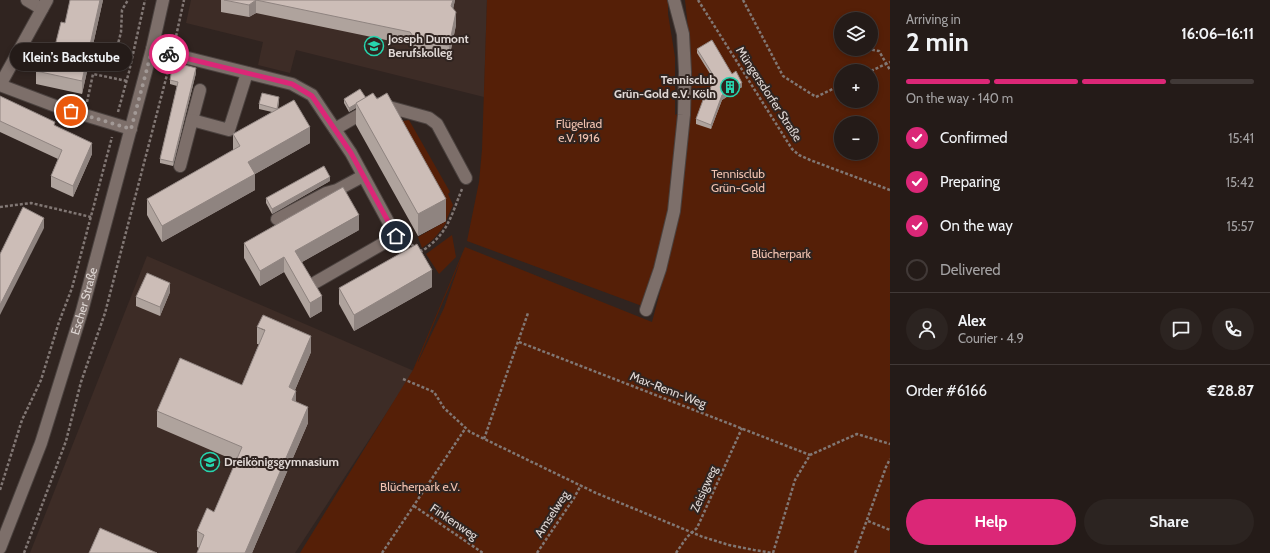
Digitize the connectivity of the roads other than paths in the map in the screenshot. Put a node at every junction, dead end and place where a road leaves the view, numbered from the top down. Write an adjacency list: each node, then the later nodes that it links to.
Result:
1 (27, 0): 4 (street)
2 (163, 0): 5 (street, Escher Straße)
3 (674, 0): 17 (street)
4 (44, 4): 7 (street)
5 (152, 50): 6 (street); 10 (street, Escher Straße)
6 (246, 73): 9 (street); 11 (street)
7 (0, 85): 10 (street)
8 (200, 90): 9 (street)
9 (192, 120): 12 (street)
10 (131, 129): 18 (street, Escher Straße)
11 (335, 129): 13 (street); 14 (street)
12 (180, 166)
13 (363, 176): 15 (street); 16 (street)
14 (466, 178)
15 (277, 219)
16 (316, 282)
17 (646, 310)
18 (0, 548)

